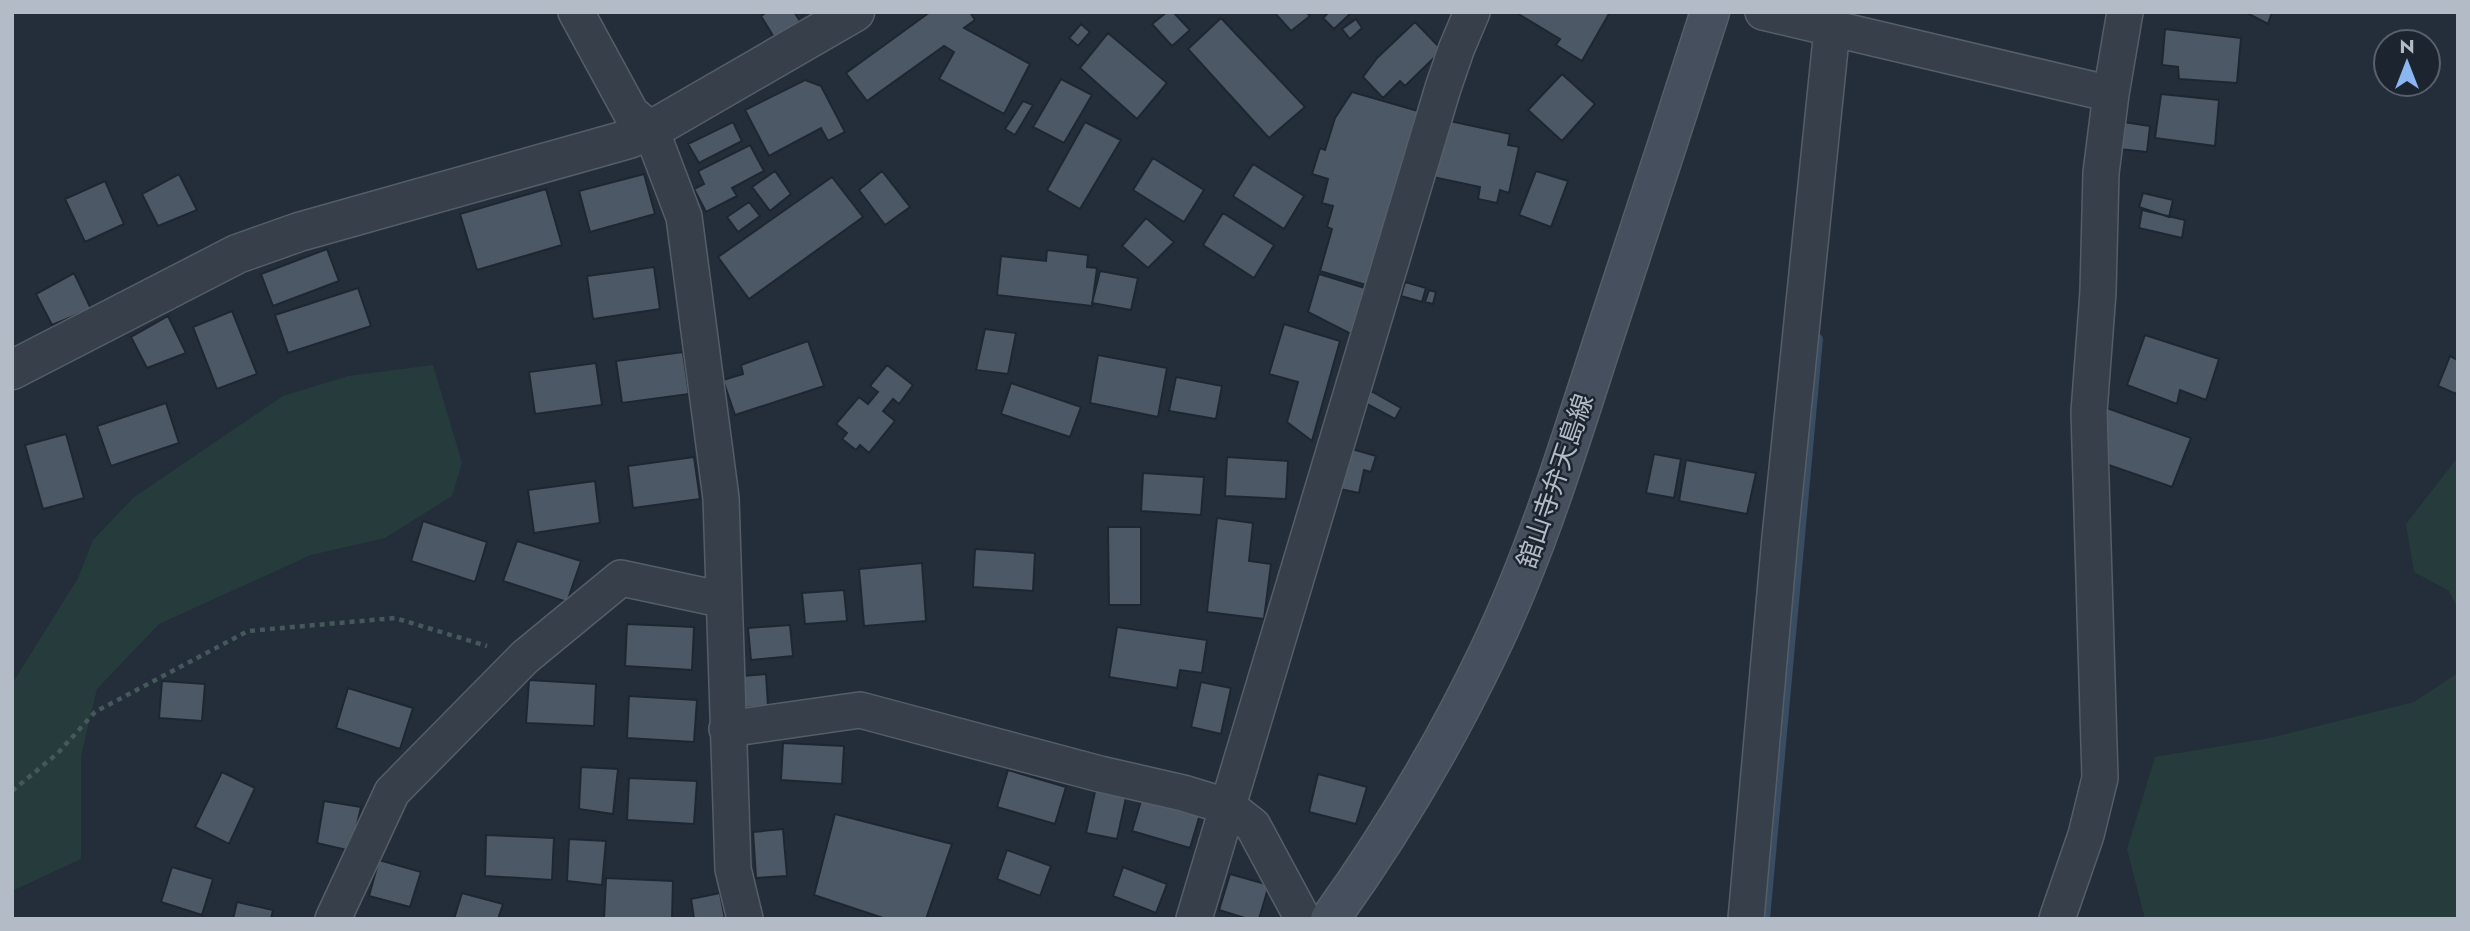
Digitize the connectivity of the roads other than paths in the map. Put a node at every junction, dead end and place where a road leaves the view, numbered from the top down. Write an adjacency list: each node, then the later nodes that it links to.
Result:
1 (576, 12): 9 (street)
2 (855, 12): 9 (street)
3 (1472, 12): 13 (street)
4 (1710, 12): 18 (main road, 舘山寺弁天島線)
5 (1763, 12): 7 (street)
6 (2125, 12): 8 (street)
7 (1832, 29): 8 (street); 19 (street)
8 (2111, 94): 20 (street)
9 (651, 130): 10 (street); 11 (street)
10 (12, 370)
11 (724, 600): 12 (street); 14 (street)
12 (727, 729): 13 (street); 15 (street)
13 (1229, 807): 16 (street); 17 (street)
14 (333, 919)
15 (745, 919)
16 (1194, 919)
17 (1303, 919)
18 (1330, 919)
19 (1746, 919)
20 (2057, 919)

